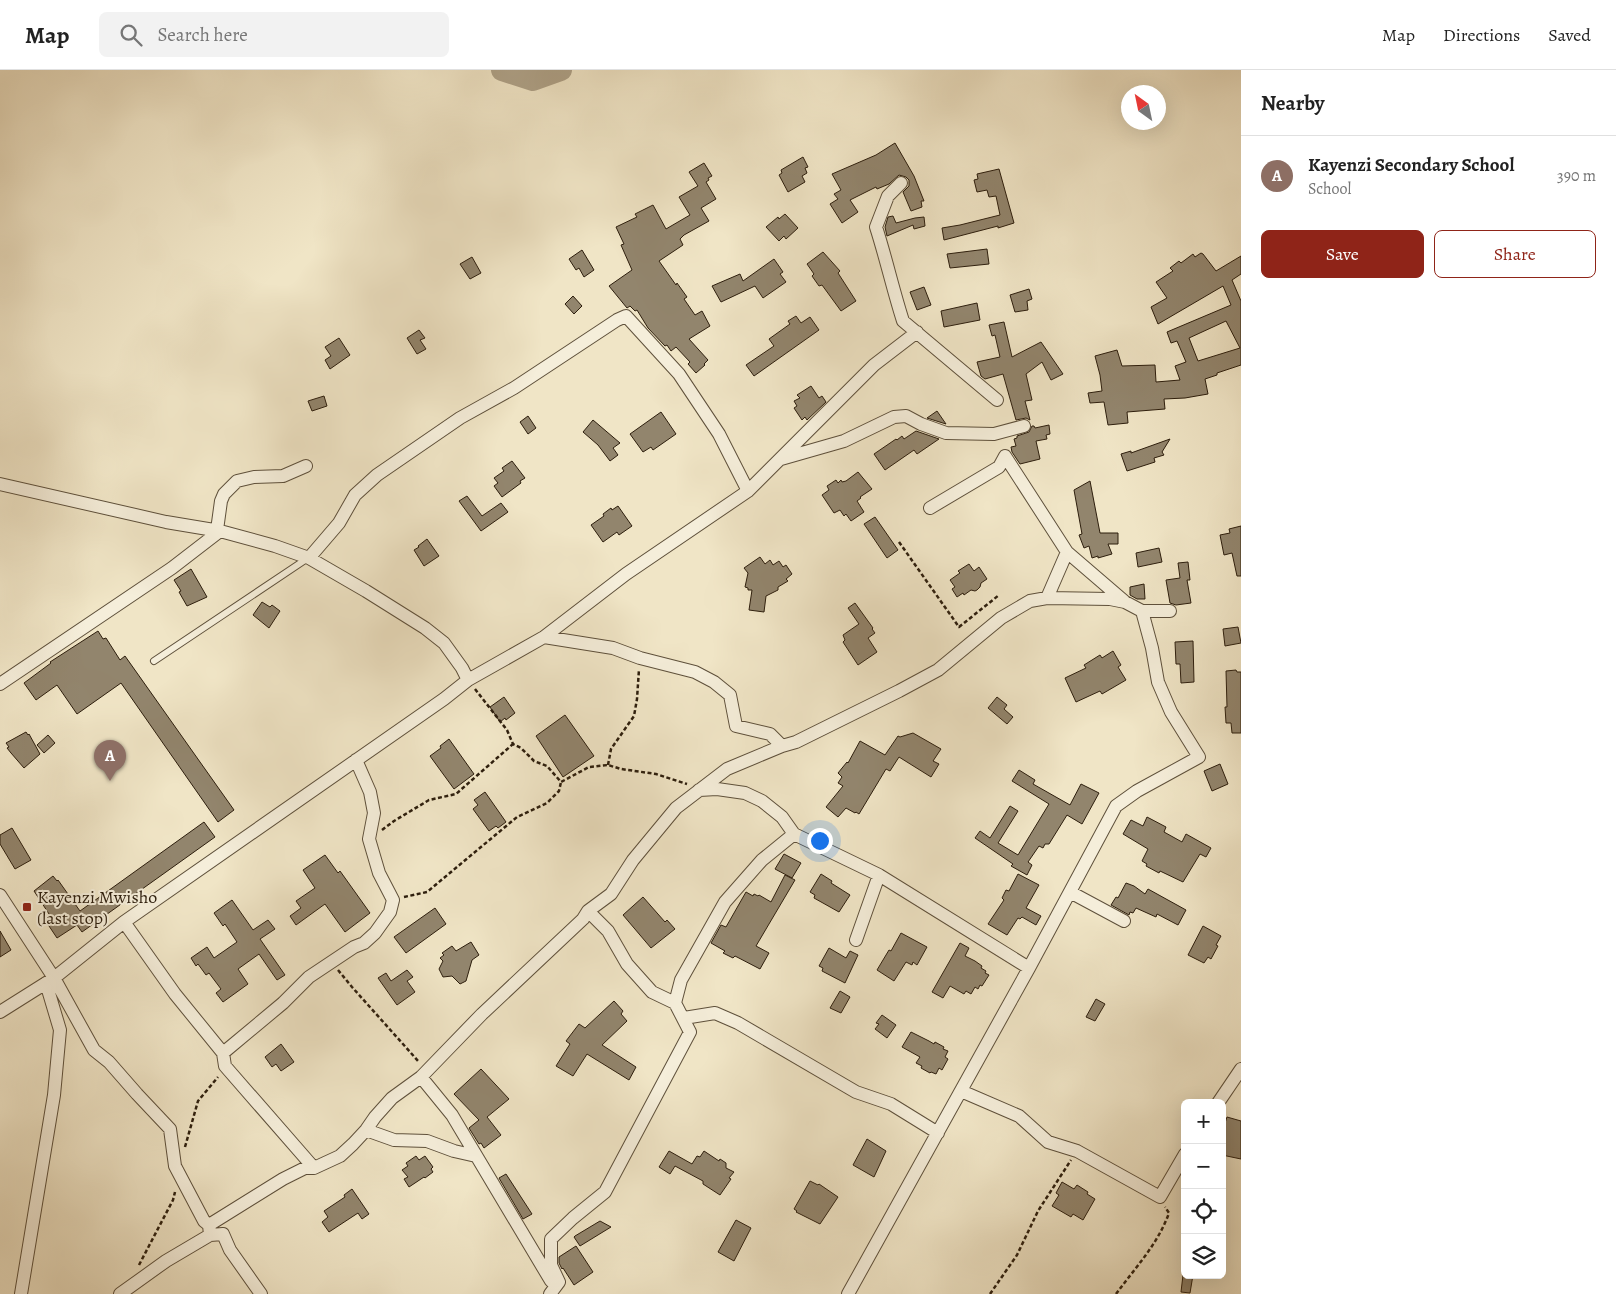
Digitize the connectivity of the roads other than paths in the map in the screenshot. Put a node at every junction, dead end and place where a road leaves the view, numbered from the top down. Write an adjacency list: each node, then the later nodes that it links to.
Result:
1 (902, 183): 2 (street)
2 (917, 332): 3 (street); 5 (street)
3 (997, 400)
4 (1024, 426): 5 (street)
5 (778, 459): 8 (street)
6 (306, 466): 10 (street)
7 (0, 484): 10 (street)
8 (748, 491): 12 (street); 17 (street)
9 (930, 508): 11 (street)
10 (220, 532): 12 (street); 20 (street)
11 (1067, 552): 13 (street); 14 (street)
12 (309, 558): 18 (lane); 19 (street)
13 (1047, 598): 14 (street); 21 (street)
14 (1125, 602): 15 (street)
15 (1142, 610): 16 (street); 26 (street)
16 (1170, 611)
17 (544, 637): 19 (street); 21 (street)
18 (154, 661)
19 (468, 680): 22 (street)
20 (0, 684)
21 (782, 746): 23 (street)
22 (356, 760): 30 (street); 37 (street)
23 (699, 790): 24 (street); 28 (street)
24 (794, 834): 25 (street); 34 (street)
25 (879, 875): 31 (street); 32 (street)
26 (1070, 892): 29 (street); 32 (street)
27 (0, 895): 33 (street)
28 (588, 911): 34 (street); 39 (street)
29 (1124, 921)
30 (124, 922): 33 (street); 37 (street)
31 (856, 940)
32 (1029, 968): 40 (street)
33 (50, 980): 35 (street); 47 (street); 49 (street)
34 (675, 1003): 36 (street)
35 (0, 1012)
36 (684, 1018): 43 (street); 48 (street)
37 (224, 1060): 46 (street)
38 (1241, 1069): 41 (street)
39 (424, 1074): 42 (street); 44 (street)
40 (962, 1090): 43 (street); 45 (street)
41 (1221, 1099)
42 (366, 1130): 44 (street); 46 (street)
43 (938, 1133): 52 (street)
44 (476, 1156): 48 (street)
45 (1181, 1161)
46 (314, 1168): 47 (street)
47 (210, 1230): 50 (street); 51 (street)
48 (553, 1291)
49 (21, 1294)
50 (120, 1294)
51 (261, 1294)
52 (848, 1294)

